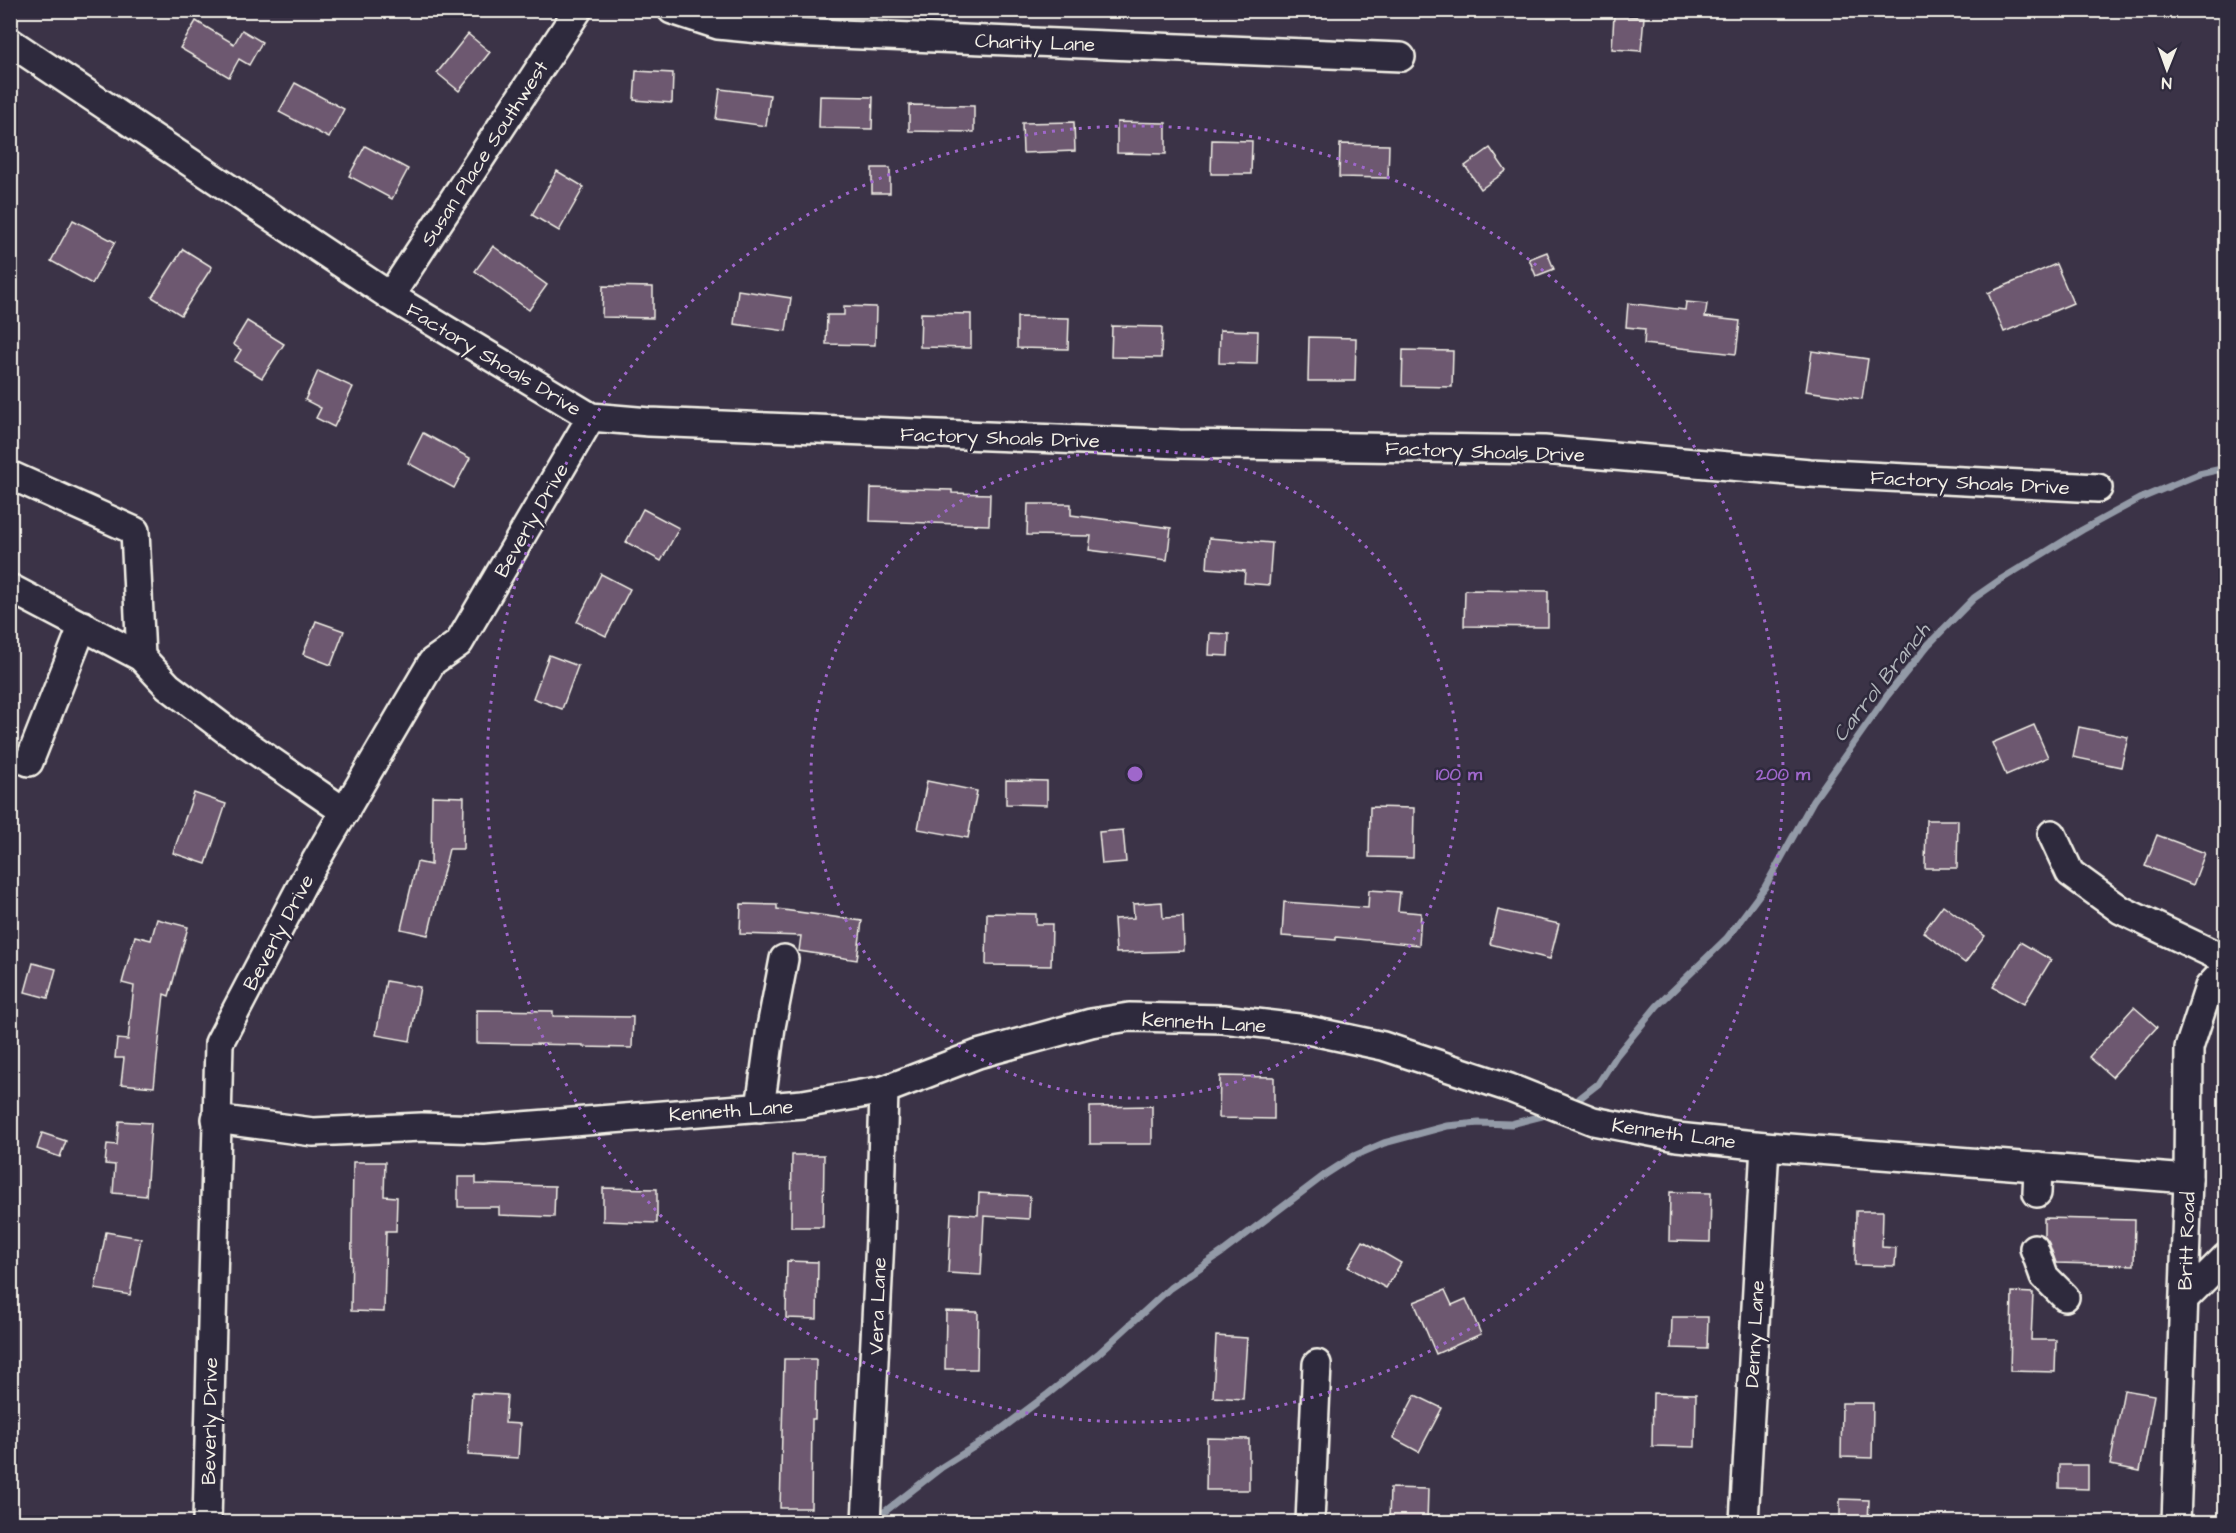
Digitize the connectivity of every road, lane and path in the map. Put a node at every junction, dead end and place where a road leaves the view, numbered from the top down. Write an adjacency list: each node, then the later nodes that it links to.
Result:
1 (578, 10): 5 (street, Susan Place Southwest)
2 (672, 10): 4 (street, Charity Lane)
3 (10, 42): 5 (street, Factory Shoals Drive)
4 (1401, 57)
5 (390, 296): 6 (street, Factory Shoals Drive)
6 (591, 417): 8 (street, Factory Shoals Drive); 13 (street, Beverly Drive)
7 (10, 475): 11 (street)
8 (2098, 488)
9 (10, 588): 10 (street)
10 (83, 625): 11 (street); 12 (street)
11 (141, 657): 13 (street)
12 (29, 762)
13 (345, 812): 20 (street, Beverly Drive)
14 (2052, 834): 16 (street)
15 (784, 959): 19 (street)
16 (2226, 960)
17 (2226, 969): 22 (street, Britt Road)
18 (884, 1090): 19 (street, Kenneth Lane); 21 (street, Kenneth Lane); 29 (street, Vera Lane)
19 (760, 1108): 20 (street, Kenneth Lane)
20 (216, 1119): 28 (street, Beverly Drive)
21 (1764, 1146): 22 (street, Kenneth Lane); 31 (street, Denny Lane)
22 (2188, 1179): 26 (street, Britt Road)
23 (2034, 1248): 25 (street)
24 (2226, 1257): 26 (street)
25 (2065, 1297)
26 (2184, 1299): 32 (street, Britt Road)
27 (1317, 1364): 30 (street)
28 (207, 1522)
29 (866, 1522)
30 (1310, 1522)
31 (1744, 1522)
32 (2176, 1522)

